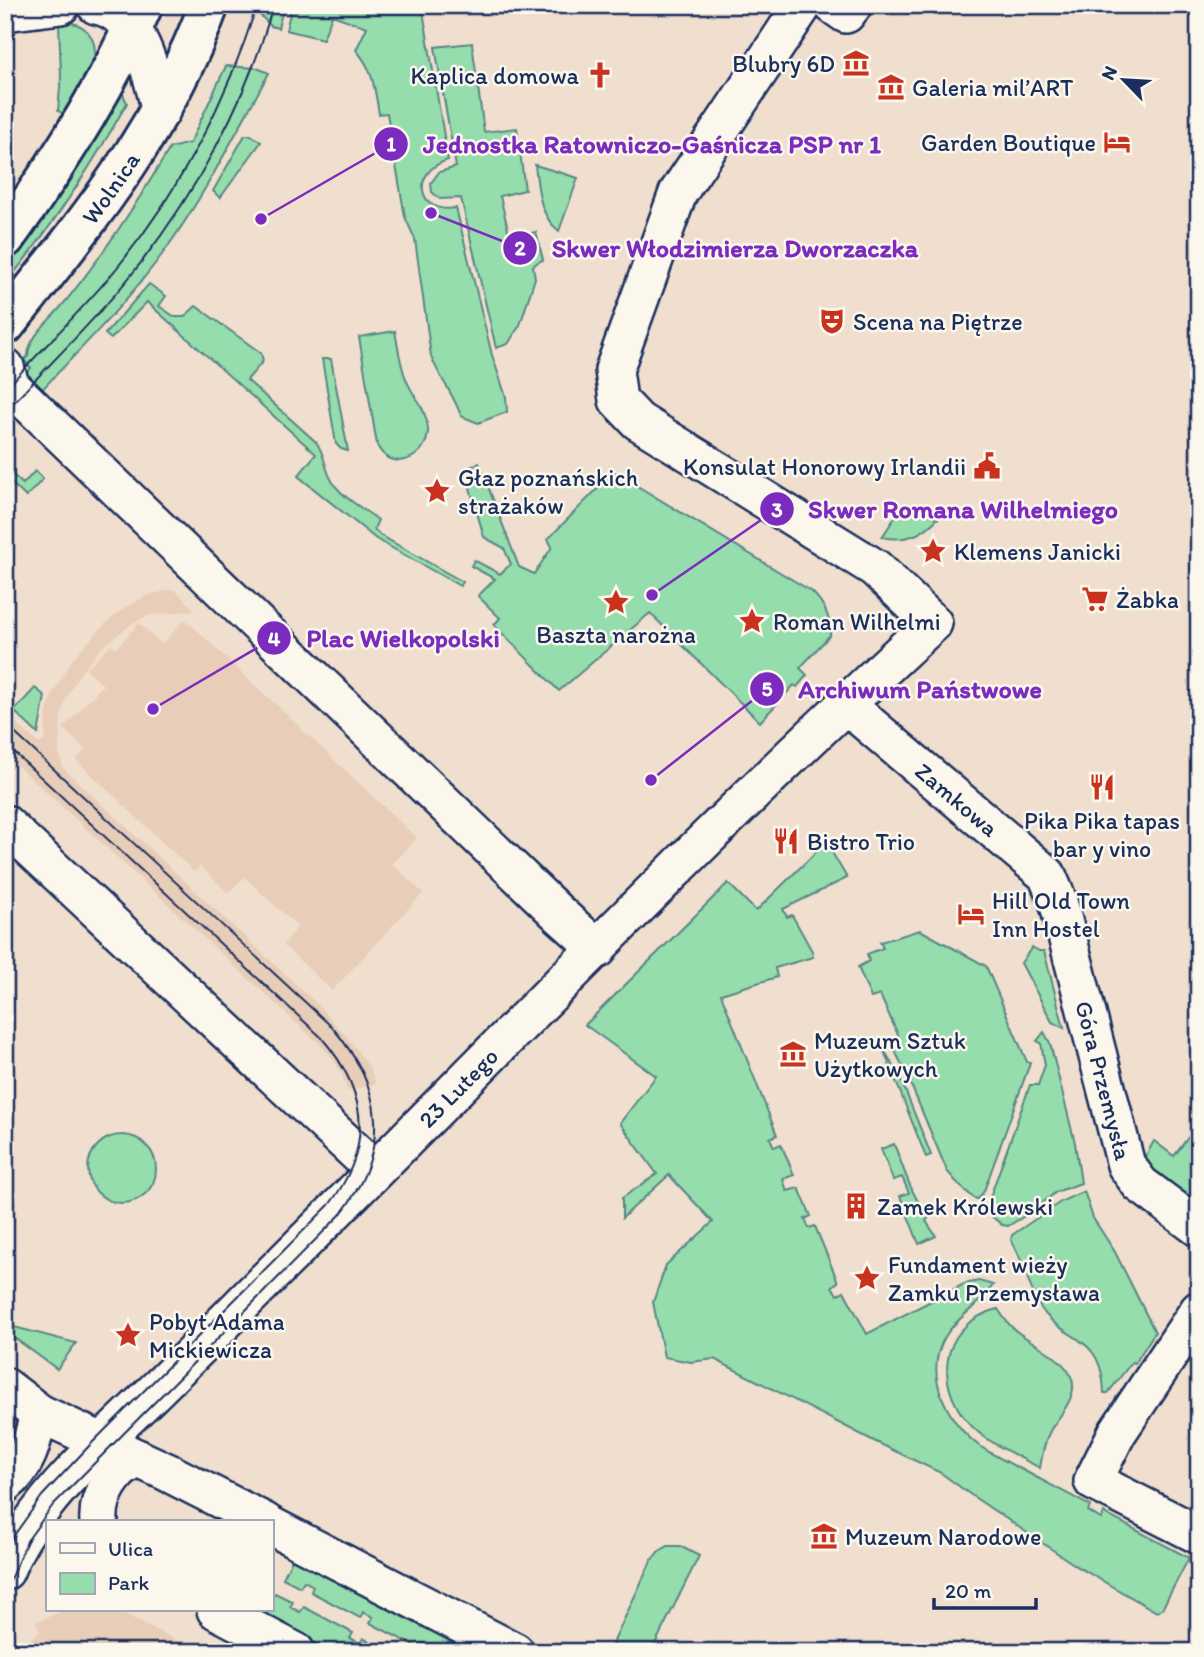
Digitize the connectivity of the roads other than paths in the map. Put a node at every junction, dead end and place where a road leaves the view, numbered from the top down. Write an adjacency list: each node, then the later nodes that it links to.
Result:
1 (61, 5): 4 (street)
2 (96, 5): 5 (street)
3 (803, 5): 11 (street, 23 Lutego)
4 (5, 12)
5 (137, 17): 7 (street); 8 (street)
6 (203, 21): 7 (street, Wolnica)
7 (161, 111): 9 (street, Wolnica)
8 (5, 238)
9 (5, 325)
10 (5, 367): 14 (street)
11 (845, 704): 13 (street, Zamkowa); 14 (street, 23 Lutego)
12 (5, 824): 15 (street)
13 (1058, 901): 16 (street, Góra Przemysła)
14 (598, 948): 15 (street, 23 Lutego)
15 (375, 1170): 20 (street, 23 Lutego)
16 (1199, 1228)
17 (1199, 1310): 27 (street)
18 (5, 1387): 19 (street)
19 (39, 1413): 20 (street); 22 (street)
20 (103, 1442): 21 (street); 26 (street, 23 Lutego)
21 (139, 1459): 23 (street); 24 (street)
22 (5, 1484)
23 (99, 1520)
24 (261, 1520)
25 (273, 1527): 31 (street)
26 (27, 1528): 28 (street, 23 Lutego)
27 (1199, 1535)
28 (5, 1572)
29 (220, 1612): 30 (street)
30 (296, 1652)
31 (515, 1652)

